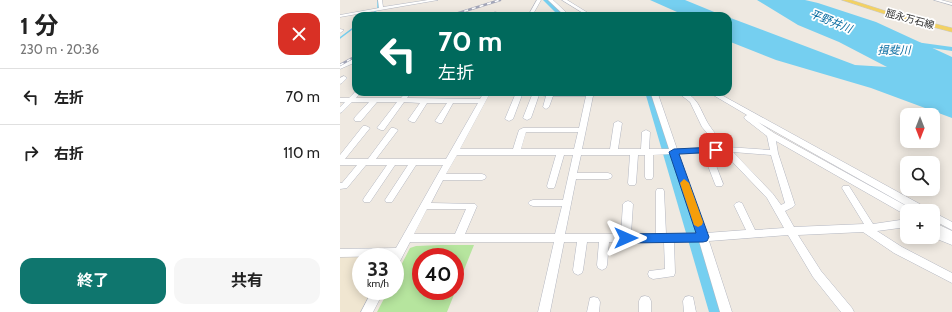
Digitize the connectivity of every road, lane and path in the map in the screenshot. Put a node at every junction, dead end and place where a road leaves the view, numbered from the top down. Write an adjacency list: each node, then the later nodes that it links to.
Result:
1 (380, 0): 9 (street)
2 (436, 0): 9 (street)
3 (539, 0): 11 (street)
4 (550, 0): 12 (street)
5 (564, 0): 13 (street)
6 (845, 0): 16 (main road, 脛永万石線)
7 (936, 0): 8 (street)
8 (952, 4)
9 (381, 9): 10 (street)
10 (363, 12)
11 (532, 12)
12 (564, 12)
13 (584, 12)
14 (352, 14): 15 (street)
15 (340, 16)
16 (952, 30)
17 (352, 62): 18 (street)
18 (340, 68)
19 (354, 96): 31 (street)
20 (406, 96): 34 (street)
21 (455, 96): 33 (street)
22 (485, 96): 36 (street)
23 (519, 96): 42 (street)
24 (535, 96): 41 (street)
25 (550, 96): 37 (street)
26 (589, 96): 49 (street)
27 (655, 96): 61 (street)
28 (685, 96): 52 (street)
29 (718, 96): 38 (street)
30 (340, 100): 31 (street)
31 (350, 100): 32 (street); 39 (street)
32 (378, 100): 34 (street); 40 (street)
33 (452, 100): 35 (street); 36 (street); 44 (street)
34 (402, 101): 35 (street); 47 (street)
35 (425, 101): 43 (street)
36 (482, 101): 54 (street)
37 (546, 107)
38 (736, 107): 51 (street); 84 (street)
39 (340, 111)
40 (361, 118)
41 (527, 118)
42 (509, 119)
43 (412, 120)
44 (439, 121)
45 (618, 123): 58 (street)
46 (366, 128): 63 (street)
47 (381, 128)
48 (394, 130): 64 (street)
49 (582, 130): 55 (street); 57 (street)
50 (646, 132): 60 (street)
51 (771, 135): 62 (street); 87 (street)
52 (724, 149): 53 (street); 62 (street); 88 (street)
53 (706, 150): 61 (street); 74 (street)
54 (455, 152): 55 (street); 67 (street)
55 (516, 152): 56 (street)
56 (560, 152): 57 (street); 76 (street)
57 (577, 152): 58 (street); 69 (street)
58 (614, 152): 59 (street)
59 (634, 152): 60 (street); 73 (street)
60 (647, 152): 61 (street); 72 (street)
61 (674, 152): 99 (street)
62 (774, 153): 88 (street)
63 (340, 161): 64 (street)
64 (367, 162): 65 (street); 75 (street)
65 (393, 162): 66 (street); 79 (street)
66 (414, 162): 67 (street); 80 (street)
67 (449, 162): 68 (street)
68 (441, 176): 71 (street); 86 (street)
69 (572, 176): 70 (street); 82 (street)
70 (608, 176)
71 (482, 177)
72 (649, 177)
73 (632, 183)
74 (719, 184)
75 (340, 186)
76 (551, 186)
77 (846, 188): 92 (street)
78 (660, 191): 105 (street)
79 (367, 200)
80 (389, 200)
81 (533, 203): 82 (street)
82 (567, 203): 101 (street)
83 (628, 204): 104 (street)
84 (911, 204)
85 (738, 205): 95 (street)
86 (425, 206): 98 (street); 100 (street)
87 (900, 207)
88 (779, 208): 94 (street)
89 (940, 220): 91 (street)
90 (900, 224): 92 (street)
91 (952, 226)
92 (869, 228): 94 (street); 113 (street)
93 (940, 230): 97 (street)
94 (791, 231): 95 (street); 118 (street)
95 (752, 233): 99 (street)
96 (940, 236): 106 (street)
97 (952, 236)
98 (459, 237): 100 (street); 101 (street)
99 (703, 237): 105 (street); 117 (street)
100 (408, 238): 107 (street)
101 (559, 238): 102 (street); 116 (street)
102 (583, 238): 103 (street); 111 (street)
103 (604, 238): 104 (street); 110 (street)
104 (626, 238): 105 (street)
105 (665, 238): 112 (street)
106 (952, 242)
107 (402, 248)
108 (340, 253): 109 (street)
109 (352, 254)
110 (602, 264)
111 (578, 270)
112 (653, 274)
113 (952, 278)
114 (373, 300): 115 (street)
115 (367, 312)
116 (544, 312)
117 (726, 312)
118 (845, 312)

